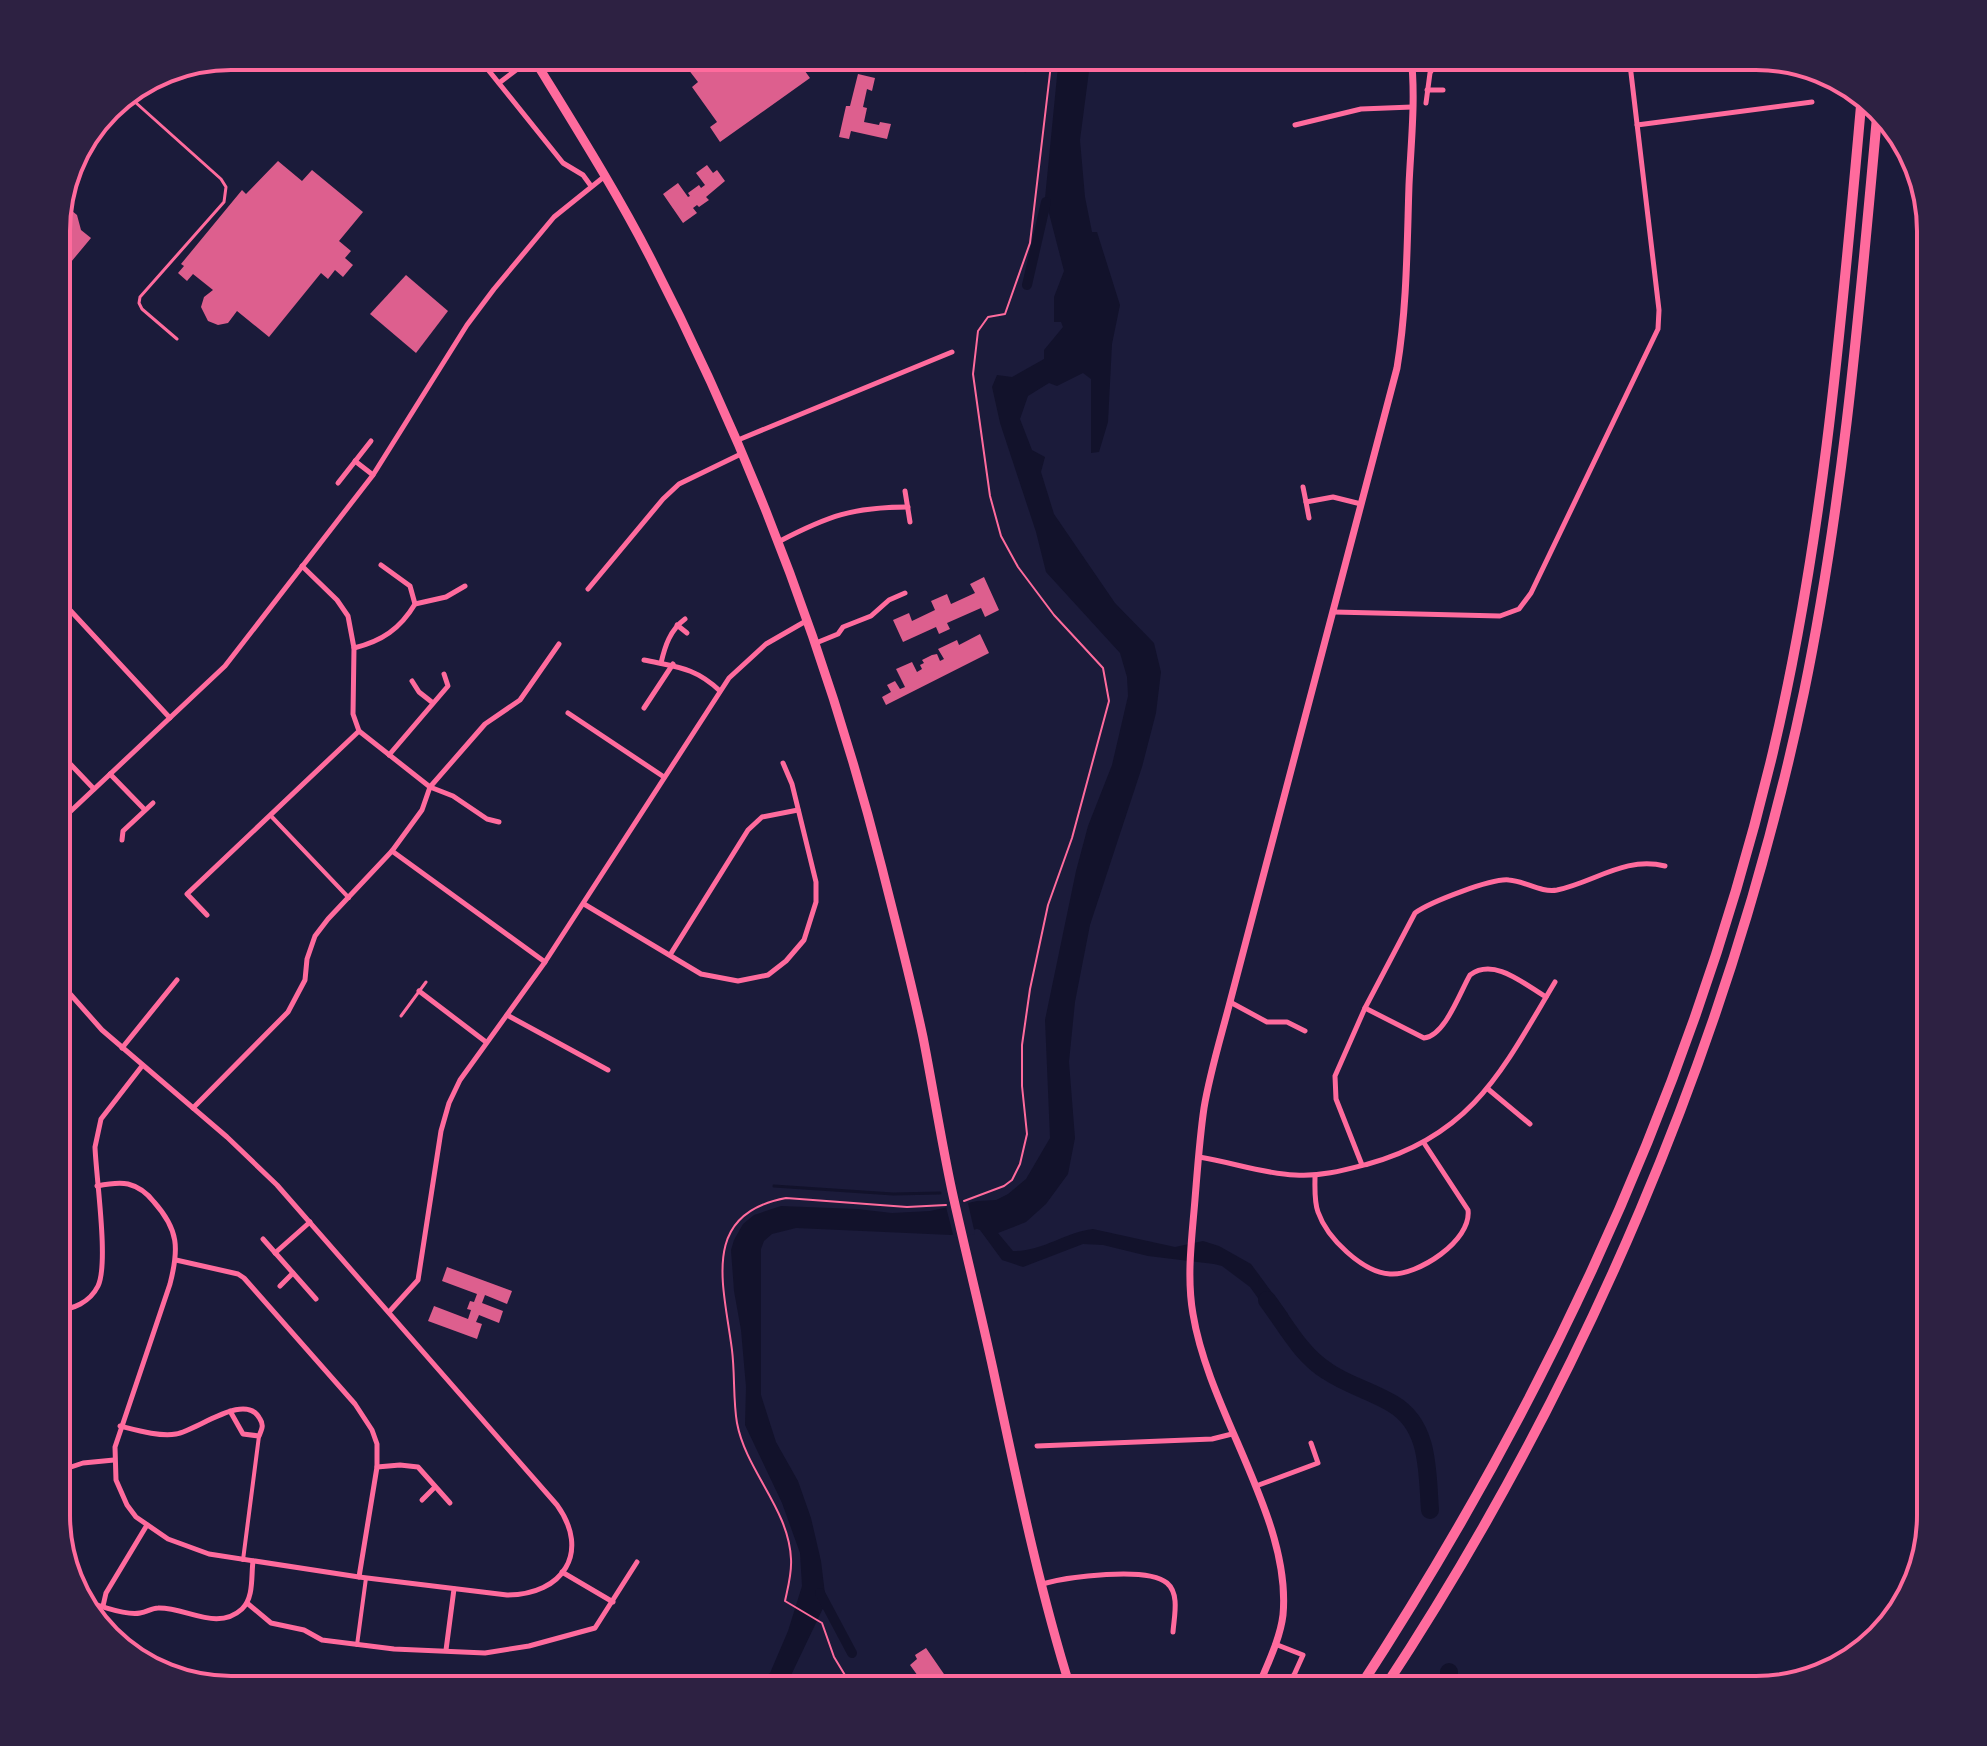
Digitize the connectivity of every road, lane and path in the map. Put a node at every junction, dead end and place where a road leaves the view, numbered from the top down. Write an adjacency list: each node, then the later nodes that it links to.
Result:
1 (488, 70): 8 (street)
2 (516, 70): 8 (street)
3 (541, 70): 19 (highway)
4 (1050, 70): 107 (path)
5 (1411, 70): 14 (street)
6 (1432, 70): 9 (street)
7 (1631, 70): 18 (street)
8 (499, 83): 20 (street)
9 (1427, 90): 10 (street); 13 (street)
10 (1443, 90)
11 (135, 102): 21 (lane)
12 (1812, 102): 18 (street)
13 (1426, 103)
14 (1412, 107): 17 (street); 32 (street)
15 (1861, 109): 151 (highway)
16 (1876, 124): 152 (highway)
17 (1295, 125)
18 (1637, 125): 44 (street)
19 (605, 176): 20 (street); 23 (highway)
20 (591, 186): 27 (street)
21 (177, 339)
22 (952, 352): 23 (street)
23 (738, 440): 25 (highway)
24 (371, 441): 26 (street)
25 (743, 453): 36 (highway); 40 (street)
26 (355, 461): 27 (street); 28 (street)
27 (373, 475): 38 (street)
28 (338, 483)
29 (1303, 487): 31 (street)
30 (905, 491): 33 (street)
31 (1306, 502): 32 (street); 34 (street)
32 (1361, 504): 44 (street)
33 (908, 507): 35 (street); 36 (street)
34 (1309, 518)
35 (910, 522)
36 (780, 541): 46 (highway)
37 (381, 565): 42 (street)
38 (302, 566): 51 (street); 61 (street)
39 (465, 586): 42 (street)
40 (588, 589)
41 (905, 593): 49 (street)
42 (415, 604): 51 (street)
43 (70, 610): 61 (street)
44 (1334, 612): 90 (street)
45 (685, 619): 47 (street)
46 (807, 620): 49 (highway); 57 (street)
47 (677, 625): 48 (street); 53 (street)
48 (687, 633)
49 (815, 643): 137 (highway)
50 (559, 644): 68 (street)
51 (354, 648): 62 (street)
52 (644, 660): 53 (street)
53 (661, 663): 54 (street)
54 (673, 664): 57 (street); 59 (street)
55 (444, 674): 58 (street)
56 (412, 681): 58 (street)
57 (720, 691): 67 (street)
58 (433, 703): 63 (street)
59 (644, 708)
60 (568, 713): 67 (street)
61 (170, 718): 66 (street)
62 (359, 731): 63 (street); 74 (street)
63 (389, 755): 68 (street)
64 (783, 763): 72 (street)
65 (70, 764): 69 (street)
66 (110, 774): 69 (street); 71 (street)
67 (664, 777): 80 (street)
68 (430, 787): 75 (street); 77 (street)
69 (94, 789): 73 (street)
70 (153, 803): 71 (street)
71 (145, 810): 76 (street)
72 (798, 810): 82 (street); 82 (street)
73 (70, 812)
74 (271, 816): 79 (street); 81 (street)
75 (499, 822)
76 (122, 840)
77 (392, 851): 79 (street); 83 (street)
78 (1665, 866): 91 (street)
79 (349, 898): 100 (street)
80 (584, 904): 82 (street); 83 (street)
81 (207, 915)
82 (670, 955)
83 (545, 962): 92 (street)
84 (177, 980): 96 (street)
85 (426, 982): 87 (lane)
86 (1555, 982): 89 (street)
87 (419, 991): 93 (lane); 95 (street)
88 (70, 994): 96 (street)
89 (1546, 997): 91 (street); 99 (street)
90 (1230, 1002): 94 (street); 103 (street)
91 (1365, 1008): 104 (street)
92 (507, 1015): 95 (street); 98 (street)
93 (401, 1016)
94 (1305, 1031)
95 (486, 1042): 117 (street)
96 (122, 1048): 97 (street)
97 (142, 1066): 100 (street); 106 (street)
98 (608, 1070)
99 (1488, 1089): 101 (street); 102 (street)
100 (193, 1108): 109 (street)
101 (1530, 1124)
102 (1424, 1143): 104 (street); 105 (street)
103 (1199, 1157): 105 (street); 120 (street)
104 (1362, 1165): 105 (street)
105 (1315, 1176)
106 (97, 1186): 112 (street); 116 (street)
107 (969, 1200)
108 (944, 1205): 147 (path)
109 (310, 1222): 111 (street); 117 (street)
110 (263, 1239): 111 (street)
111 (275, 1253): 113 (street)
112 (176, 1260): 119 (street); 126 (street)
113 (293, 1273): 114 (street); 115 (street)
114 (280, 1286)
115 (316, 1299)
116 (70, 1309)
117 (388, 1313): 135 (street)
118 (230, 1411): 119 (street); 121 (street); 121 (street)
119 (120, 1426): 124 (street)
120 (1232, 1434): 123 (street); 127 (street)
121 (259, 1436): 132 (street)
122 (1311, 1443): 127 (street)
123 (1037, 1446)
124 (114, 1460): 125 (street); 131 (street)
125 (70, 1467)
126 (377, 1467): 128 (street); 136 (street)
127 (1255, 1486): 144 (street)
128 (435, 1487): 129 (street); 130 (street)
129 (422, 1500)
130 (450, 1503)
131 (147, 1525): 132 (street); 142 (street)
132 (243, 1560): 133 (street)
133 (253, 1561): 136 (street); 140 (street)
134 (637, 1562): 139 (street)
135 (562, 1572): 138 (street); 139 (street)
136 (363, 1578): 138 (street); 145 (street)
137 (1042, 1584): 143 (street); 148 (highway)
138 (454, 1589): 146 (street)
139 (613, 1602): 146 (street)
140 (247, 1603): 142 (street); 145 (street)
141 (97, 1605): 142 (street)
142 (103, 1606)
143 (1173, 1632)
144 (1274, 1644): 149 (street); 150 (street)
145 (357, 1645): 146 (street)
146 (446, 1650)
147 (846, 1676)
148 (1067, 1676)
149 (1262, 1676)
150 (1292, 1676)
151 (1367, 1676)
152 (1392, 1676)

